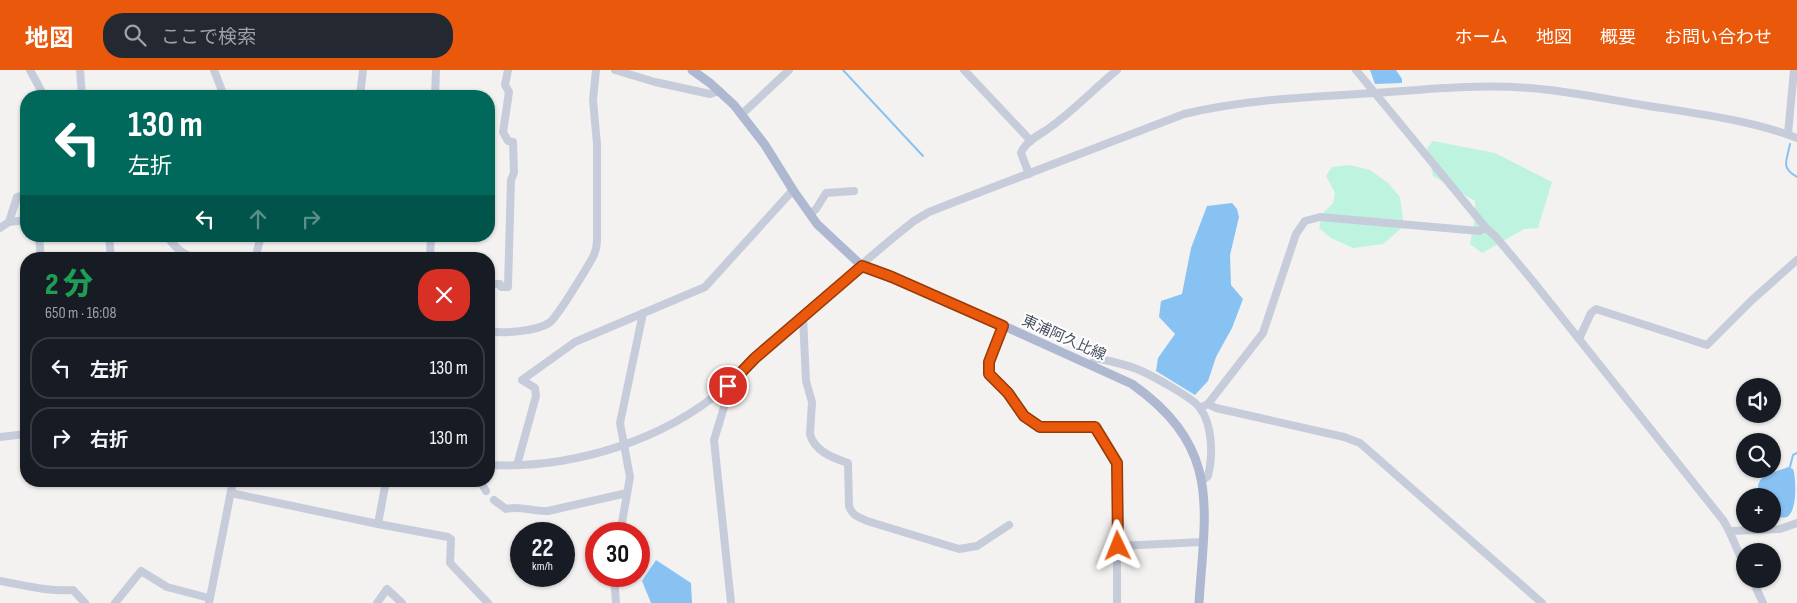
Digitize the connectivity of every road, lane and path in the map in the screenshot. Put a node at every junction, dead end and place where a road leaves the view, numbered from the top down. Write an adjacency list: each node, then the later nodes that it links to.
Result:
1 (30, 70): 15 (street)
2 (80, 70): 16 (street)
3 (214, 70): 17 (street)
4 (363, 70): 18 (street)
5 (436, 70): 19 (street)
6 (508, 70): 39 (street)
7 (596, 70): 43 (street)
8 (615, 70): 20 (street)
9 (692, 70): 20 (main road, 東浦阿久比線)
10 (789, 70): 22 (street)
11 (964, 70): 25 (street)
12 (1117, 70): 25 (street)
13 (1356, 70): 21 (street)
14 (1794, 70): 23 (street)
15 (41, 90)
16 (82, 90)
17 (222, 90)
18 (361, 90)
19 (435, 90)
20 (720, 91): 22 (main road, 東浦阿久比線)
21 (1374, 93): 23 (street); 26 (street); 34 (street)
22 (742, 114): 27 (main road, 東浦阿久比線)
23 (1788, 134): 24 (street)
24 (1797, 138)
25 (1031, 141): 26 (street)
26 (1028, 174): 38 (street)
27 (793, 190): 30 (main road, 東浦阿久比線); 40 (street)
28 (854, 192): 30 (street)
29 (20, 196): 32 (street)
30 (810, 214): 38 (main road, 東浦阿久比線)
31 (20, 221): 32 (street)
32 (9, 222): 33 (street)
33 (0, 228)
34 (1486, 228): 44 (street); 47 (street)
35 (172, 242): 36 (street)
36 (182, 252)
37 (1797, 260): 44 (street)
38 (862, 266): 41 (street); 42 (main road, 東浦阿久比線)
39 (495, 284)
40 (643, 313): 51 (street); 53 (street)
41 (803, 317): 46 (street); 65 (street)
42 (1003, 326): 45 (main road, 東浦阿久比線); 68 (street)
43 (495, 331)
44 (1579, 339): 66 (street)
45 (1091, 365): 48 (street); 54 (main road, 東浦阿久比線)
46 (728, 386): 51 (street); 80 (street)
47 (1208, 404): 48 (street); 83 (street)
48 (1200, 408): 54 (street)
49 (20, 435): 50 (street)
50 (0, 438)
51 (625, 444): 53 (street); 59 (street)
52 (495, 465): 53 (street)
53 (517, 465)
54 (1202, 481): 67 (main road, 東浦阿久比線)
55 (232, 487): 60 (street)
56 (385, 487): 64 (street)
57 (484, 487): 58 (street)
58 (486, 490)
59 (627, 492): 61 (street); 62 (street)
60 (231, 493): 64 (street); 73 (street)
61 (494, 500)
62 (622, 522)
63 (1797, 523): 66 (street)
64 (378, 524): 78 (street)
65 (1009, 525)
66 (1730, 531): 69 (street)
67 (1203, 542): 68 (street); 82 (main road, 東浦阿久比線)
68 (1118, 546): 81 (street)
69 (1736, 548)
70 (0, 580): 74 (street)
71 (615, 587): 79 (street)
72 (1756, 588): 84 (street)
73 (211, 601): 75 (street)
74 (85, 603)
75 (115, 603)
76 (377, 603): 77 (street)
77 (402, 603)
78 (488, 603)
79 (616, 603)
80 (731, 603)
81 (1117, 603)
82 (1199, 603)
83 (1542, 603)
84 (1763, 603)

